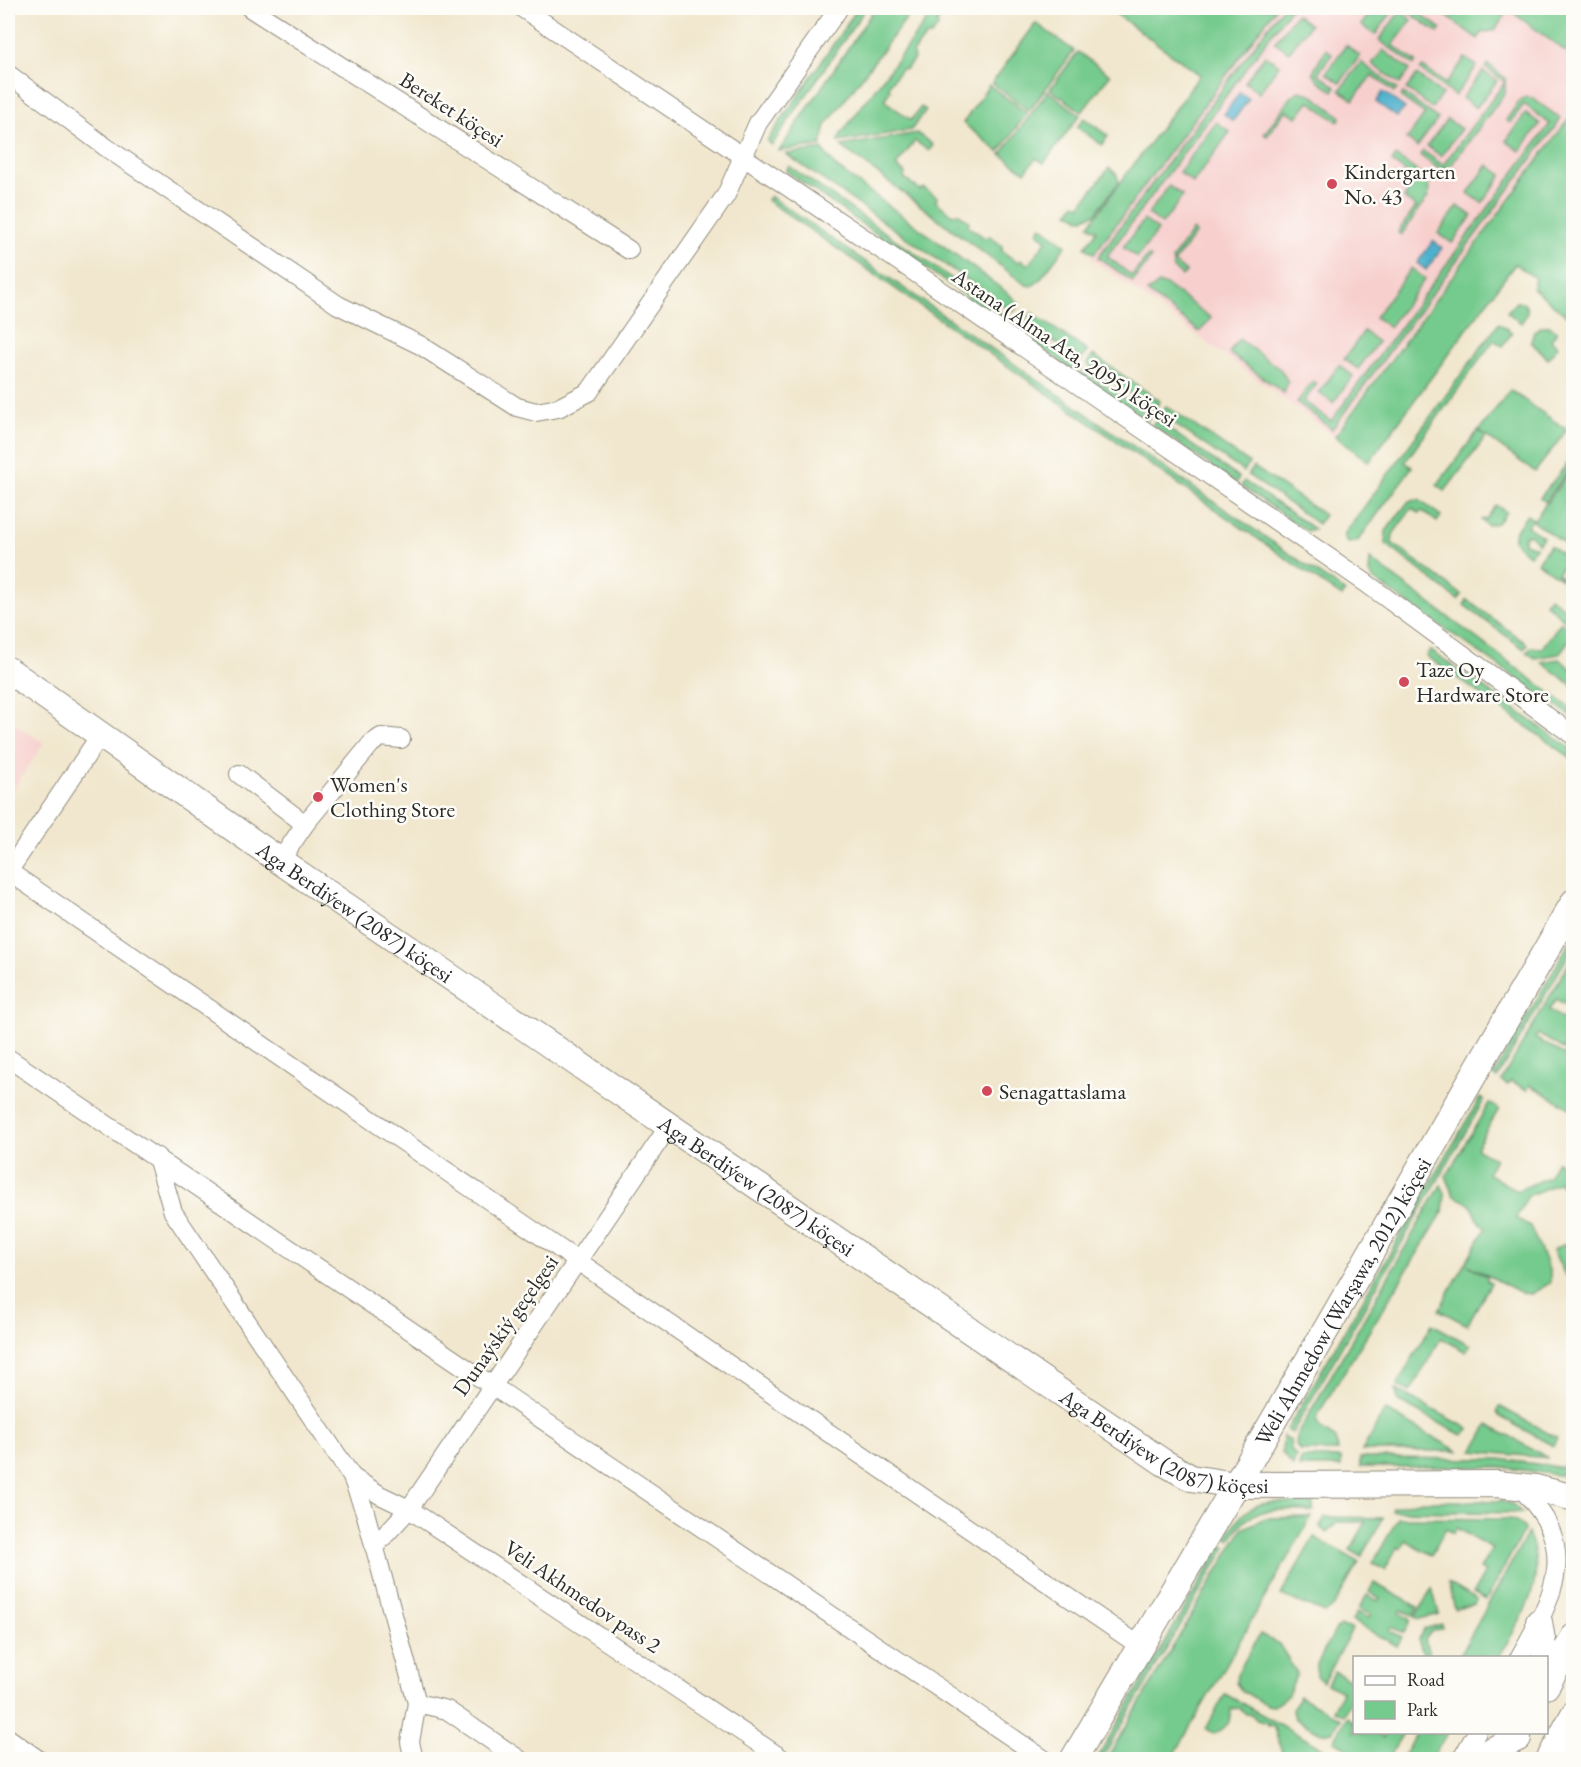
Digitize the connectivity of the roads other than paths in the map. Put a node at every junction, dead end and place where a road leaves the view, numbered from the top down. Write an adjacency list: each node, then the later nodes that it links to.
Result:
1 (250, 8): 6 (street, Bereket köçesi)
2 (522, 8): 5 (street, Astana (Alma Ata, 2095) köçesi)
3 (839, 8): 5 (street)
4 (8, 74): 5 (street)
5 (743, 158): 9 (street, Astana (Alma Ata, 2095) köçesi)
6 (628, 250)
7 (8, 670): 8 (street, Aga Berdiýew (2087) köçesi)
8 (99, 736): 13 (street, Aga Berdiýew (2087) köçesi); 14 (street)
9 (1574, 736)
10 (400, 739): 12 (street)
11 (239, 774): 12 (street)
12 (305, 824): 13 (street)
13 (280, 861): 17 (street, Aga Berdiýew (2087) köçesi)
14 (8, 871): 19 (street)
15 (1574, 902): 22 (street, Weli Ahmedow (Warşawa, 2012) köçesi)
16 (8, 1058): 18 (street)
17 (669, 1126): 19 (street, Dunaýskiý geçelgesi); 22 (street, Aga Berdiýew (2087) köçesi)
18 (157, 1157): 20 (street); 21 (street)
19 (577, 1263): 20 (street, Dunaýskiý geçelgesi); 29 (street)
20 (493, 1384): 25 (street, Dunaýskiý geçelgesi); 43 (street)
21 (352, 1477): 25 (street, Veli Akhmedov pass 2); 26 (street)
22 (1236, 1485): 23 (street, Aga Berdiýew (2087) köçesi); 29 (street, Weli Ahmedow (Warşawa, 2012) köçesi)
23 (1518, 1486): 24 (street, Aga Berdiýew (2087) köçesi); 27 (street)
24 (1574, 1498)
25 (409, 1509): 26 (street, Dunaýskiý geçelgesi); 42 (street, Veli Akhmedov pass 2)
26 (374, 1547): 33 (street)
27 (1539, 1622): 30 (street); 31 (street)
28 (1574, 1637): 32 (street)
29 (1140, 1646): 44 (street, Weli Ahmedow (Warşawa, 2012) köçesi)
30 (1520, 1656)
31 (1544, 1656)
32 (1548, 1672)
33 (417, 1702): 40 (street); 41 (street)
34 (1574, 1714): 38 (street)
35 (1476, 1734): 45 (street)
36 (8, 1738): 39 (street)
37 (1515, 1743): 46 (street)
38 (1550, 1758)
39 (39, 1760)
40 (414, 1760)
41 (520, 1760)
42 (784, 1760)
43 (1046, 1760)
44 (1073, 1760)
45 (1461, 1760)
46 (1471, 1760)

